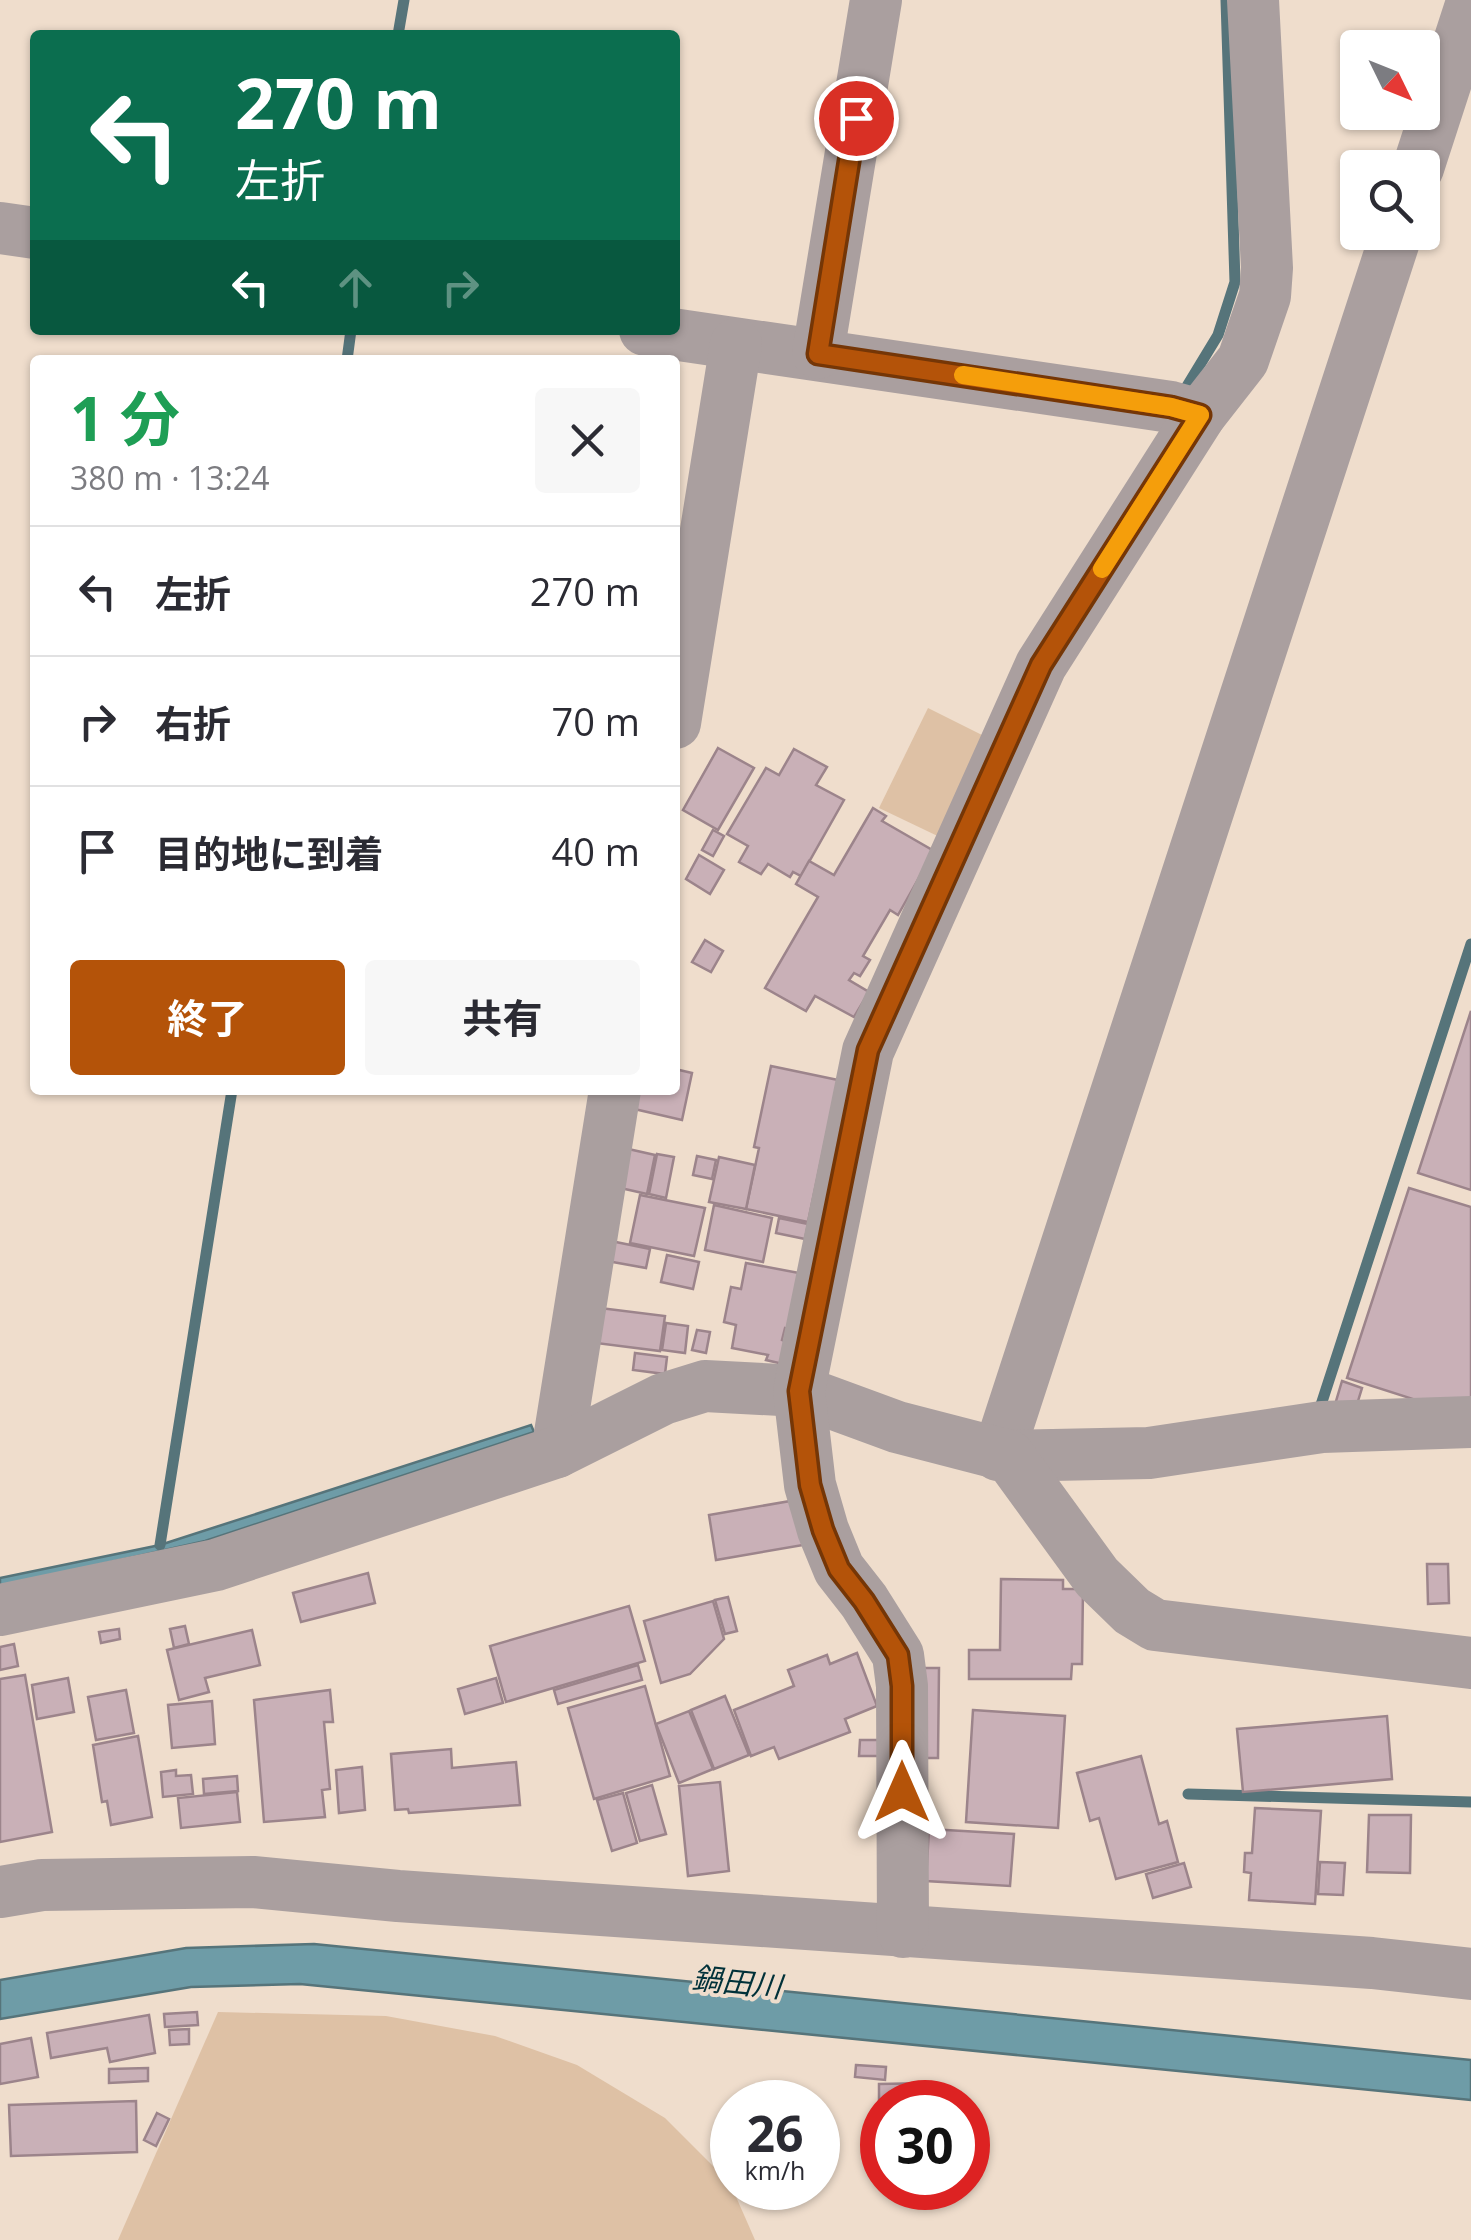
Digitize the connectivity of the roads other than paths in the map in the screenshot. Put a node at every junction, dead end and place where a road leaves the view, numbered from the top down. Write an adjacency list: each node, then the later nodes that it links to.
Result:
1 (876, 0): 10 (street)
2 (1253, 0): 11 (street)
3 (1471, 5): 4 (street)
4 (1424, 150)
5 (0, 228): 6 (street)
6 (30, 232)
7 (1391, 250): 17 (street)
8 (678, 335): 9 (street)
9 (736, 344): 10 (street); 12 (street)
10 (818, 354): 11 (street)
11 (1200, 415): 14 (street)
12 (680, 692)
13 (615, 1095): 16 (street)
14 (799, 1391): 16 (street); 17 (street); 21 (street)
15 (1471, 1422): 17 (street)
16 (557, 1452): 18 (street)
17 (1004, 1456): 19 (street)
18 (0, 1610)
19 (1471, 1663)
20 (0, 1892): 21 (street)
21 (903, 1932): 22 (street)
22 (1471, 1974)

